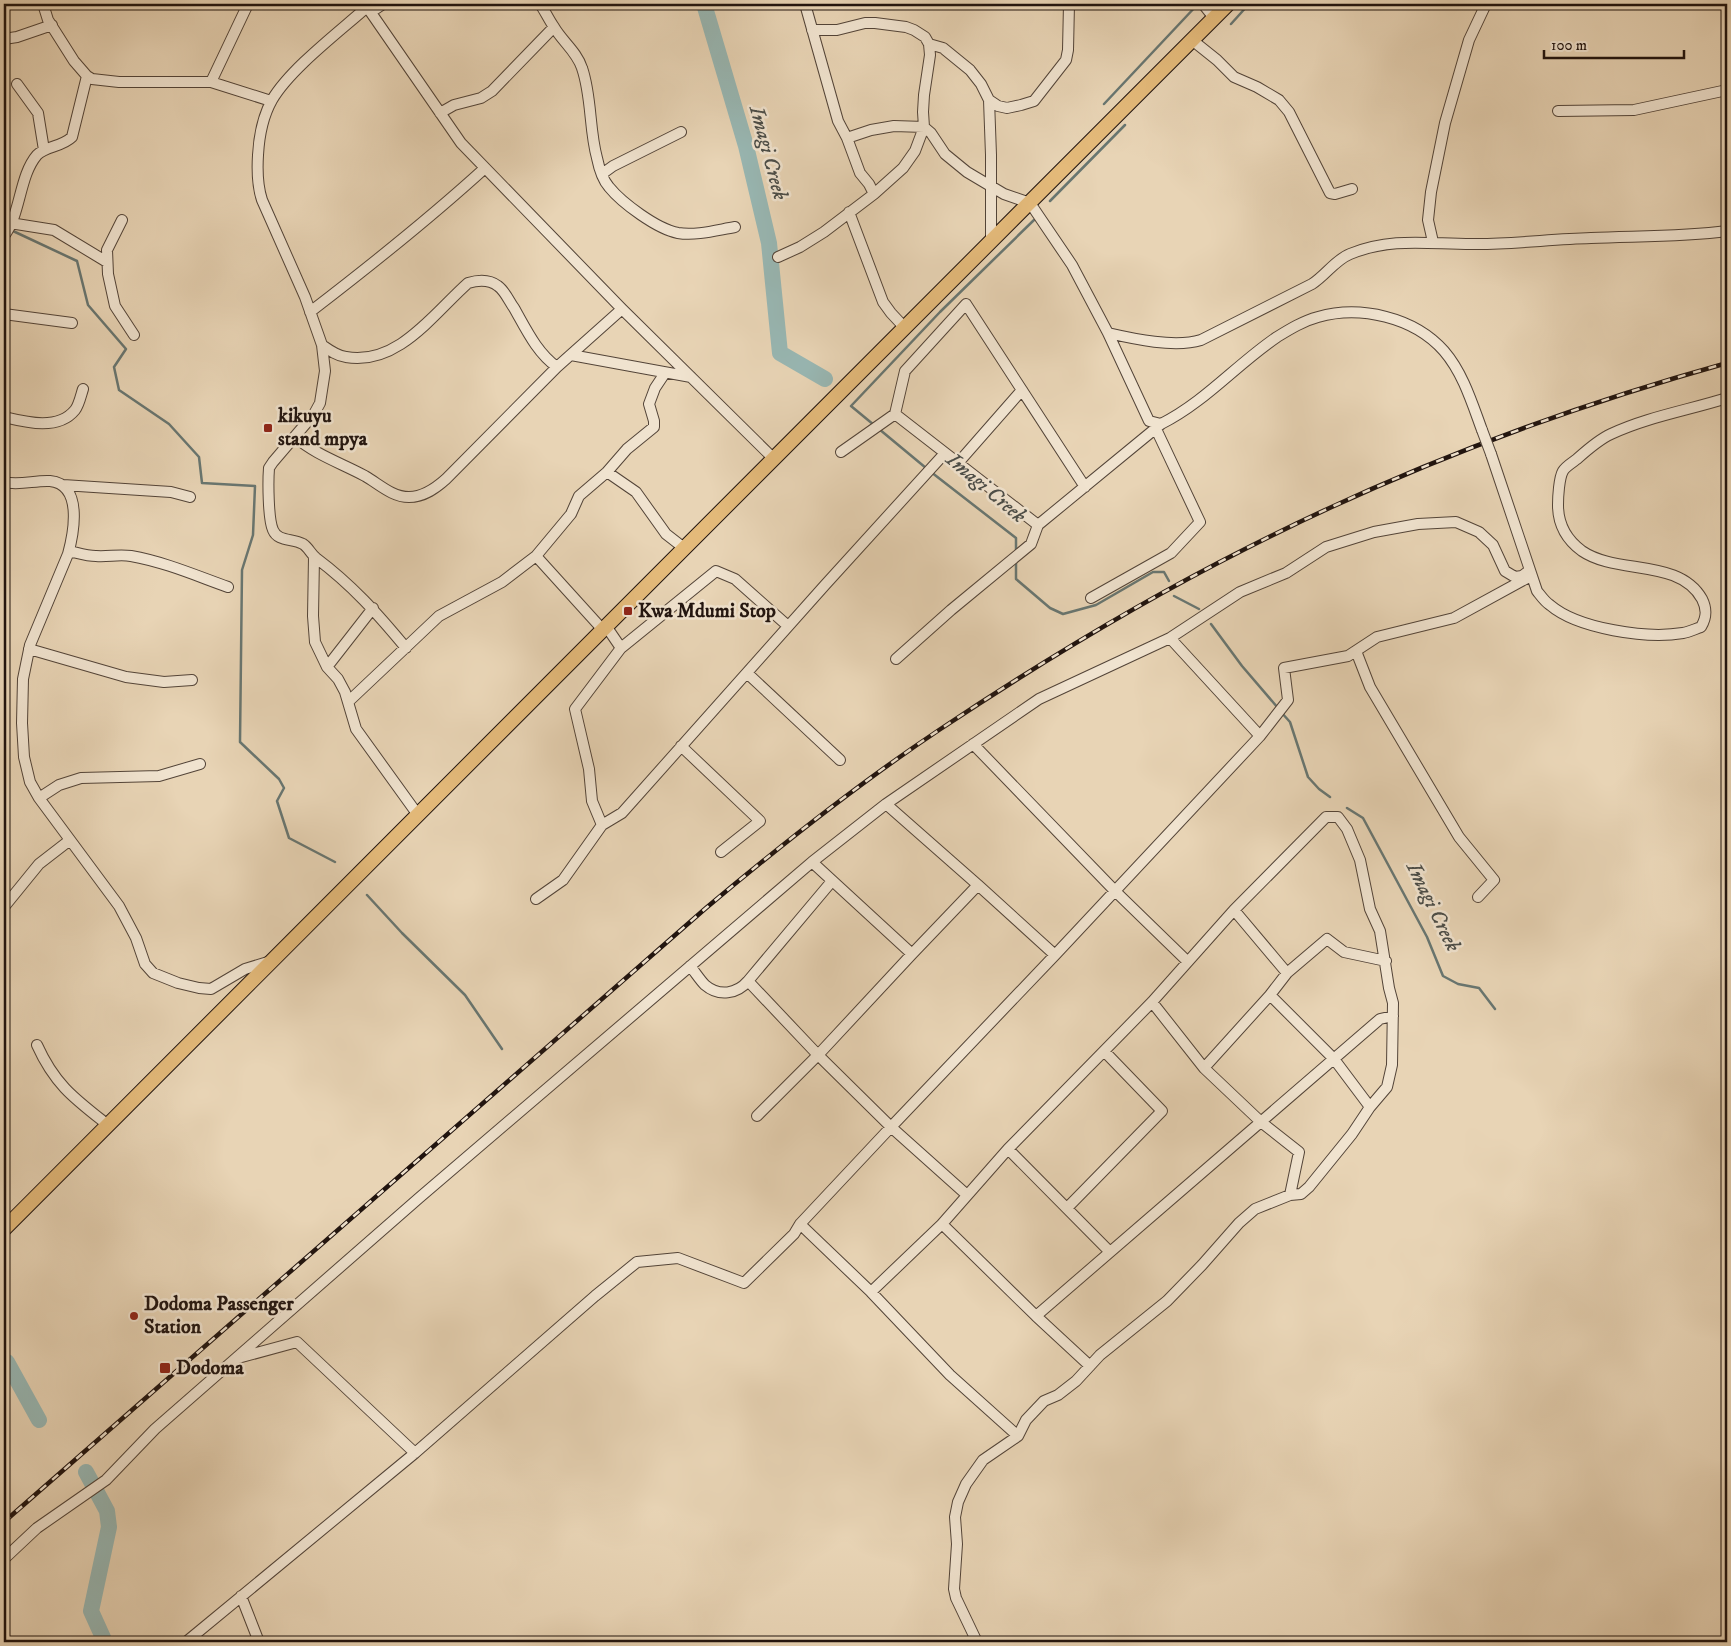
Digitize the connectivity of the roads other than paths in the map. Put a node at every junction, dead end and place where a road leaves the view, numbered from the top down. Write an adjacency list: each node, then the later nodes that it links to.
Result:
1 (43, 4): 12 (street)
2 (248, 4): 19 (street)
3 (383, 4): 10 (street)
4 (540, 4): 13 (street)
5 (805, 4): 14 (street)
6 (1069, 4): 22 (street)
7 (1204, 4): 11 (street)
8 (1228, 4): 11 (highway)
9 (1486, 4): 43 (street)
10 (368, 7): 23 (street); 25 (street)
11 (1214, 18): 16 (highway)
12 (52, 25): 15 (street); 18 (street)
13 (554, 27): 25 (street); 31 (street)
14 (812, 30): 17 (street); 28 (street)
15 (4, 39)
16 (1192, 40): 33 (street); 35 (highway)
17 (929, 44): 22 (street); 26 (street)
18 (87, 76): 19 (street); 29 (street)
19 (212, 82): 23 (street)
20 (17, 84): 29 (street)
21 (1727, 90): 24 (street)
22 (989, 100): 32 (street)
23 (271, 101): 47 (street)
24 (1558, 111)
25 (440, 113): 30 (street)
26 (924, 127): 28 (street); 32 (street); 34 (street)
27 (681, 132): 31 (street)
28 (848, 138): 34 (street)
29 (44, 150): 38 (street)
30 (485, 168): 46 (street); 47 (street)
31 (602, 174): 39 (street)
32 (991, 186): 35 (street); 42 (street)
33 (1352, 189)
34 (874, 194): 36 (street)
35 (1030, 203): 42 (highway); 51 (street)
36 (849, 212): 44 (street); 50 (street)
37 (122, 220): 45 (street)
38 (10, 223): 41 (street); 45 (street)
39 (735, 227)
40 (1727, 231): 43 (street)
41 (4, 236)
42 (991, 241): 50 (highway)
43 (1433, 242): 51 (street)
44 (778, 257)
45 (107, 262): 52 (street)
46 (622, 309): 54 (street); 57 (street)
47 (310, 312): 53 (street)
48 (4, 314): 49 (street)
49 (72, 323)
50 (905, 328): 67 (highway)
51 (1108, 333): 63 (street)
52 (134, 336)
53 (322, 345): 55 (street); 64 (street)
54 (571, 355): 55 (street); 56 (street)
55 (557, 368): 64 (street)
56 (665, 373): 57 (street); 69 (street)
57 (691, 377): 67 (street)
58 (83, 388): 62 (street)
59 (1022, 390): 61 (street); 68 (street); 72 (street)
60 (1727, 398): 79 (street)
61 (895, 414): 65 (street); 66 (street)
62 (4, 416)
63 (1159, 427): 72 (street); 79 (street, bridge); 81 (street)
64 (295, 437): 78 (street)
65 (841, 452)
66 (945, 453): 68 (street); 83 (street)
67 (774, 459): 75 (highway)
68 (958, 463): 74 (street)
69 (607, 472): 75 (street); 77 (street)
70 (4, 482): 71 (street)
71 (63, 485): 73 (street); 76 (street)
72 (1085, 487): 74 (street)
73 (190, 497)
74 (1038, 526): 90 (street)
75 (684, 548): 84 (highway)
76 (69, 551): 80 (street); 88 (street)
77 (536, 556): 84 (street); 86 (street)
78 (314, 557): 82 (street); 91 (street)
79 (1531, 573): 85 (street); 89 (street)
80 (228, 587)
81 (1092, 598)
82 (373, 608): 86 (street); 91 (street)
83 (788, 626): 87 (street); 92 (street)
84 (605, 628): 87 (street); 102 (highway)
85 (1170, 638): 95 (street); 96 (street)
86 (406, 648): 94 (street)
87 (621, 648): 103 (street)
88 (29, 649): 93 (street); 100 (street)
89 (1356, 651): 95 (street); 110 (street)
90 (896, 659)
91 (327, 667): 94 (street)
92 (747, 673): 97 (street); 98 (street)
93 (192, 680)
94 (348, 702): 102 (street)
95 (1260, 736): 109 (street)
96 (973, 744): 101 (street); 109 (street)
97 (681, 746): 103 (street); 105 (street)
98 (840, 760)
99 (200, 764): 100 (street)
100 (39, 798): 104 (street)
101 (886, 804): 106 (street); 108 (street)
102 (418, 815): 116 (highway)
103 (602, 825): 111 (street)
104 (70, 840): 112 (street); 116 (street)
105 (720, 852)
106 (812, 862): 107 (street); 119 (street)
107 (832, 881): 114 (street); 121 (street)
108 (978, 885): 114 (street); 115 (street)
109 (1115, 890): 115 (street); 117 (street)
110 (1478, 897)
111 (536, 899)
112 (4, 907)
113 (1234, 910): 117 (street); 118 (street); 120 (street)
114 (912, 954): 127 (street)
115 (1055, 954): 134 (street)
116 (273, 960): 133 (highway)
117 (1187, 961): 123 (street)
118 (1386, 961): 120 (street); 124 (street)
119 (690, 966): 121 (street); 145 (street)
120 (1288, 973): 122 (street)
121 (748, 981): 127 (street)
122 (1270, 995): 128 (street); 129 (street)
123 (1152, 1002): 126 (street); 129 (street)
124 (1393, 1016): 128 (street); 130 (street)
125 (37, 1045): 133 (street)
126 (1104, 1050): 135 (street); 138 (street)
127 (818, 1055): 131 (street); 134 (street)
128 (1334, 1059): 130 (street); 132 (street)
129 (1204, 1068): 132 (street)
130 (1370, 1107): 137 (street)
131 (757, 1116)
132 (1261, 1122): 137 (street); 142 (street)
133 (108, 1125): 141 (highway)
134 (891, 1127): 136 (street); 139 (street)
135 (1008, 1148): 136 (street); 138 (street)
136 (967, 1195): 140 (street)
137 (1290, 1195): 146 (street)
138 (1067, 1208): 142 (street)
139 (800, 1224): 143 (street); 148 (street)
140 (942, 1224): 143 (street); 144 (street)
141 (4, 1229)
142 (1110, 1252): 144 (street)
143 (871, 1292): 147 (street)
144 (1036, 1316): 146 (street)
145 (235, 1359): 148 (street); 149 (street)
146 (1090, 1366): 147 (street)
147 (1018, 1436): 153 (street)
148 (415, 1452): 150 (street)
149 (4, 1559)
150 (241, 1596): 151 (street); 152 (street)
151 (186, 1642)
152 (259, 1642)
153 (977, 1642)

